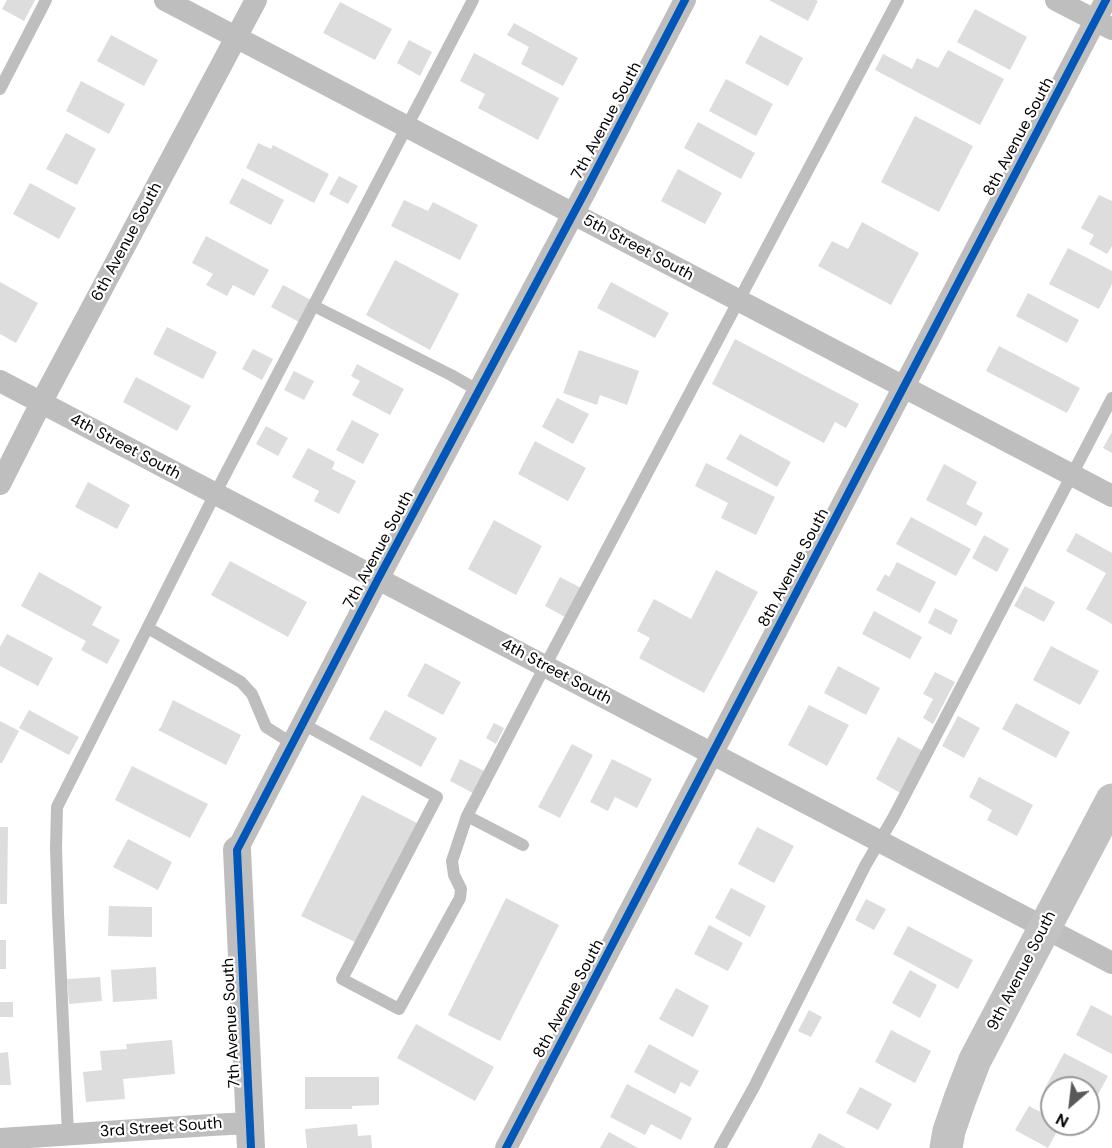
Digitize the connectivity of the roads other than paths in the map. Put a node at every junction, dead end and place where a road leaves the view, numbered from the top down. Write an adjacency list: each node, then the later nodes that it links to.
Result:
1 (46, 0): 11 (lane)
2 (165, 0): 10 (street, 5th Street South)
3 (256, 0): 10 (street, 6th Avenue South)
4 (473, 0): 12 (lane)
5 (685, 0): 13 (street, 7th Avenue South)
6 (898, 0): 14 (lane)
7 (1056, 0): 9 (street)
8 (1106, 0): 9 (street, 8th Avenue South)
9 (1103, 25): 17 (street, 8th Avenue South)
10 (236, 38): 12 (street, 5th Street South); 20 (street, 6th Avenue South)
11 (0, 89)
12 (408, 127): 13 (street, 5th Street South); 15 (lane)
13 (573, 214): 14 (street, 5th Street South); 18 (street, 7th Avenue South)
14 (738, 300): 17 (street, 5th Street South); 27 (lane)
15 (314, 306): 18 (lane); 23 (lane)
16 (0, 381): 20 (street, 4th Street South)
17 (904, 387): 21 (street, 5th Street South); 29 (street, 8th Avenue South)
18 (479, 391): 25 (street, 7th Avenue South)
19 (1112, 398): 21 (lane)
20 (41, 403): 22 (street, 6th Avenue South); 23 (street, 4th Street South)
21 (1072, 475): 24 (street, 5th Street South); 32 (lane)
22 (0, 484)
23 (215, 494): 25 (street, 4th Street South); 26 (lane)
24 (1112, 496)
25 (378, 579): 27 (street, 4th Street South); 28 (street, 7th Avenue South)
26 (148, 628): 28 (lane); 37 (lane)
27 (544, 666): 29 (street, 4th Street South); 31 (lane)
28 (298, 734): 31 (lane); 34 (street, 7th Avenue South)
29 (712, 754): 32 (street, 4th Street South); 40 (street, 8th Avenue South)
30 (1112, 800): 35 (main road, 9th Avenue South)
31 (467, 816): 33 (lane)
32 (879, 841): 35 (street, 4th Street South); 41 (lane)
33 (523, 845)
34 (237, 850): 38 (street, 7th Avenue South)
35 (1044, 928): 36 (street, 4th Street South); 42 (main road, 9th Avenue South)
36 (1112, 963)
37 (68, 1134): 38 (street, 3rd Street South); 39 (street, 3rd Street South)
38 (251, 1136)
39 (0, 1139)
40 (506, 1148)
41 (720, 1148)
42 (946, 1148)

